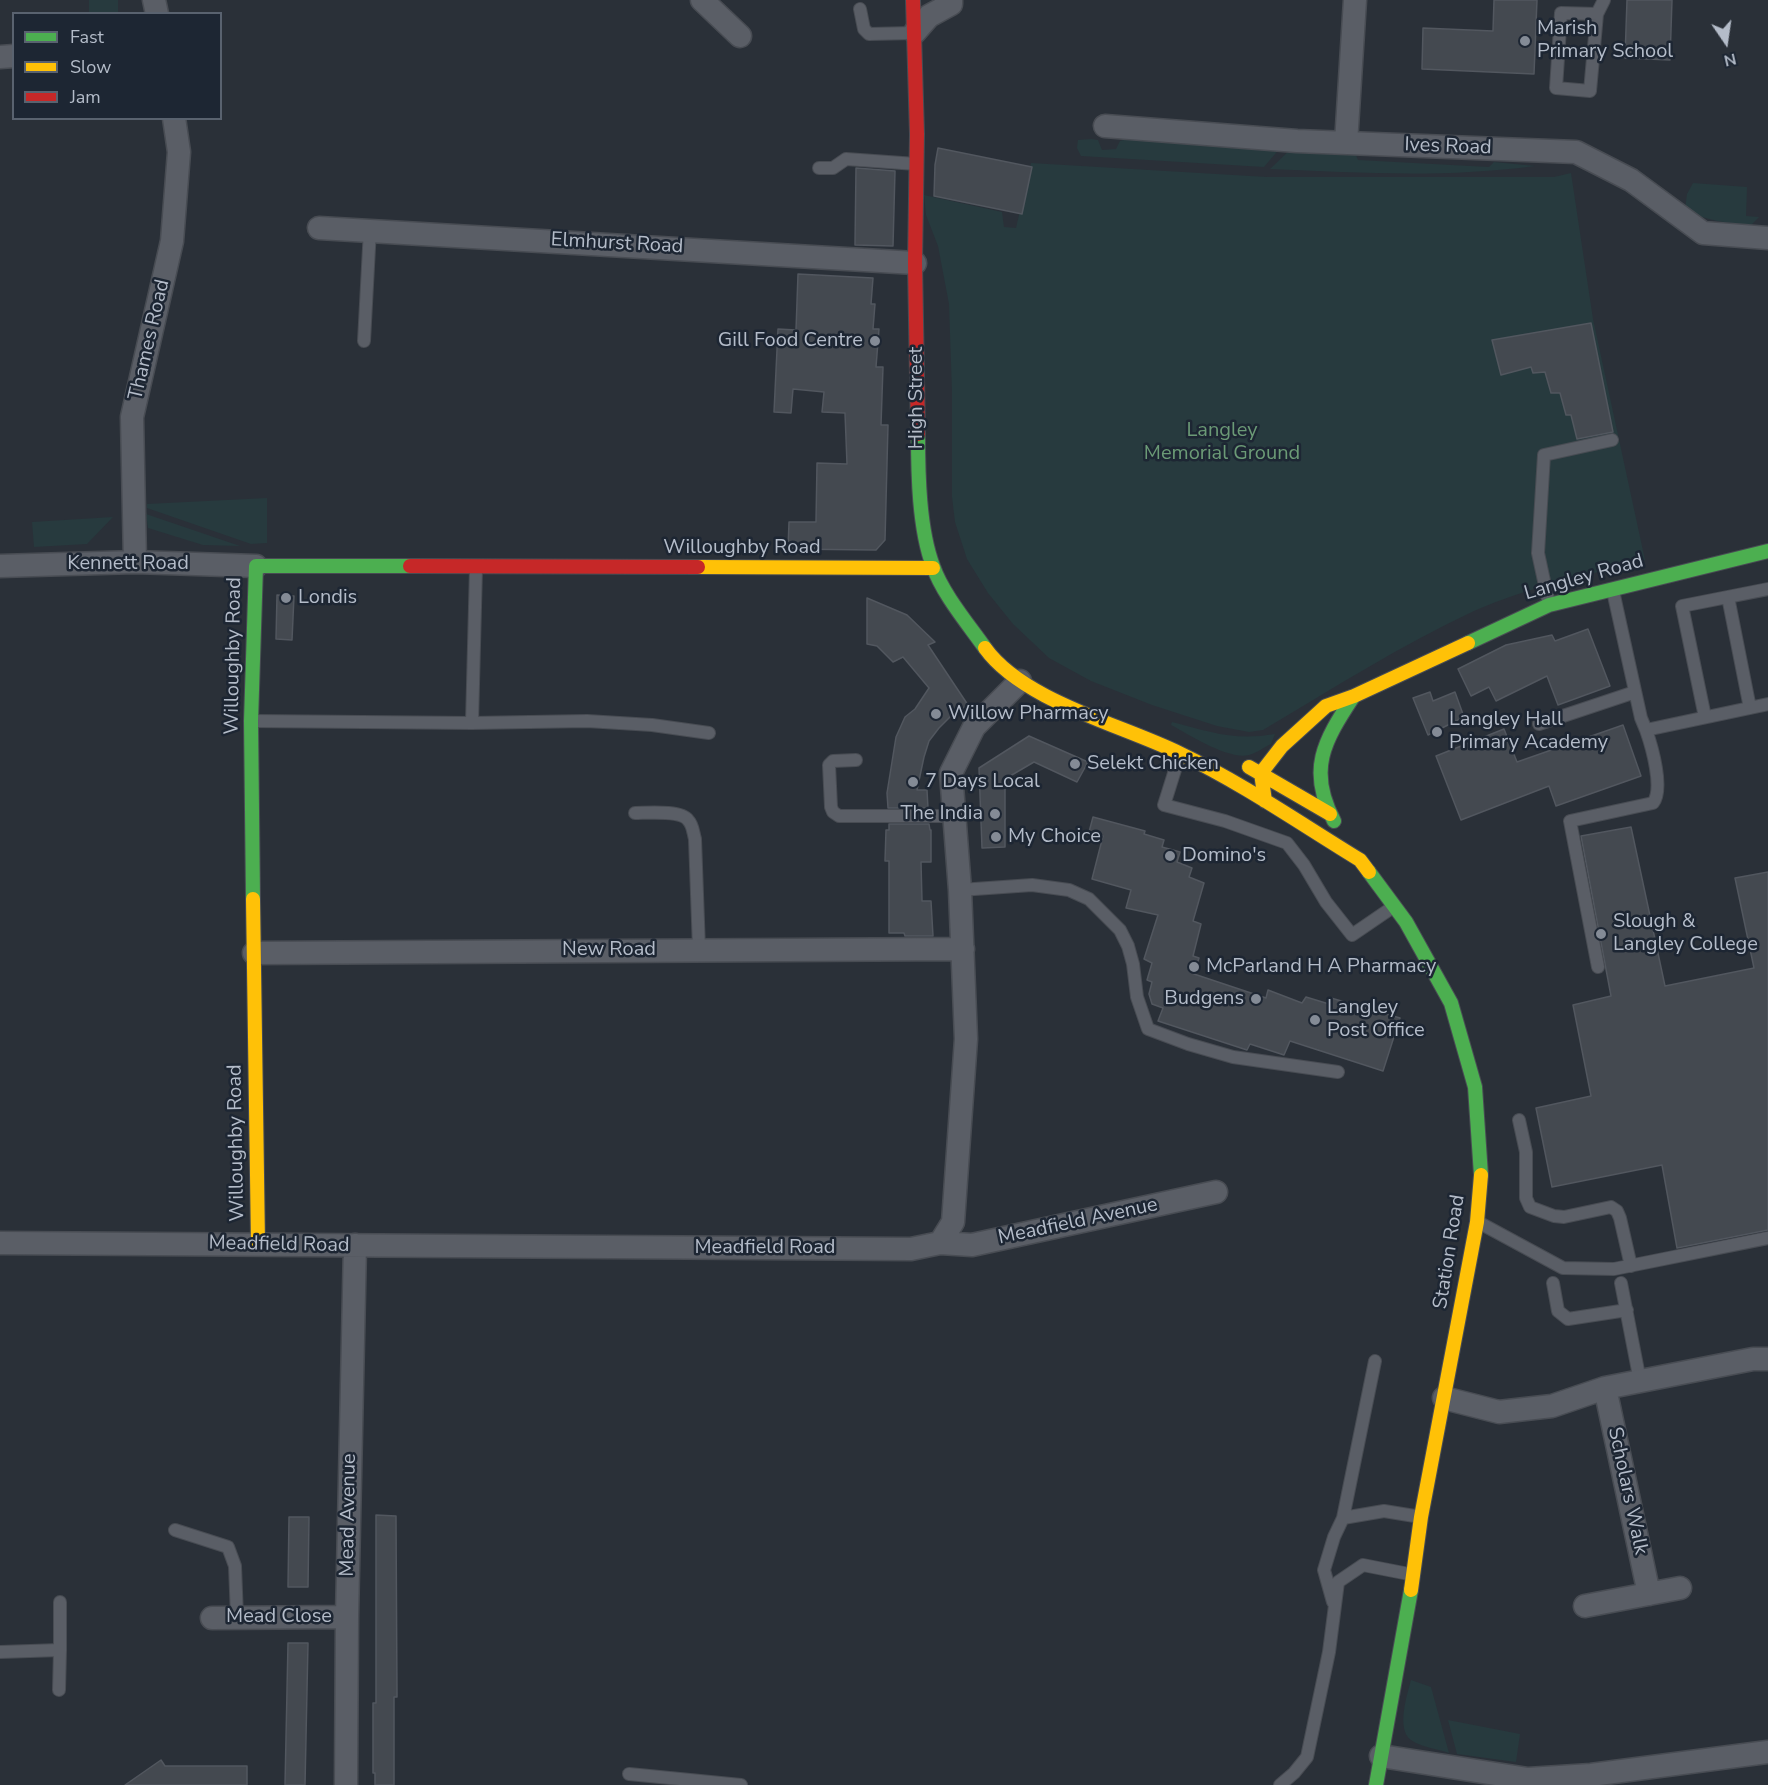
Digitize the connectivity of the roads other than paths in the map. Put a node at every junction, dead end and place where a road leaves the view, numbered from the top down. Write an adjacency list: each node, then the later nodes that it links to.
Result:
1 (702, 0): 9 (street)
2 (913, 0): 8 (main road, High Street)
3 (951, 0): 8 (street)
4 (1355, 0): 12 (street)
5 (1604, 0): 7 (lane)
6 (860, 9): 8 (lane)
7 (1597, 14): 7 (lane)
8 (924, 16): 13 (main road, High Street)
9 (740, 36)
10 (174, 120): 22 (street, Thames Road)
11 (1113, 131): 12 (street, Ives Road)
12 (1346, 143): 17 (street, Ives Road)
13 (917, 164): 14 (lane); 18 (main road, High Street)
14 (819, 168)
15 (319, 228): 16 (street, Elmhurst Road)
16 (370, 229): 18 (street, Elmhurst Road); 19 (lane)
17 (1768, 238)
18 (915, 262): 26 (main road, High Street)
19 (364, 341)
20 (1612, 440): 30 (lane)
21 (1768, 550): 27 (main road, Langley Road)
22 (135, 562): 23 (street, Kennett Road); 24 (street, Kennett Road)
23 (0, 566)
24 (256, 566): 25 (main road, Willoughby Road); 38 (main road, Willoughby Road)
25 (476, 566): 26 (main road, Willoughby Road); 39 (lane)
26 (933, 568): 31 (main road, High Street)
27 (1612, 588): 30 (main road, Langley Road); 32 (lane)
28 (1768, 589): 29 (lane)
29 (1728, 597): 36 (lane); 37 (lane)
30 (1549, 605): 33 (main road, Langley Road)
31 (1020, 681): 34 (main road, High Street); 53 (street)
32 (1635, 692): 40 (lane); 42 (lane)
33 (1354, 696): 44 (main road, Langley Road); 48 (main road, Langley Road); 52 (main road)
34 (1064, 704): 41 (main road, High Street); 45 (main road, High Street)
35 (1768, 704): 36 (lane)
36 (1750, 708): 37 (lane)
37 (1705, 717): 42 (lane)
38 (251, 721): 39 (lane); 59 (main road, Willoughby Road)
39 (472, 723): 43 (lane)
40 (1539, 724)
41 (1151, 725)
42 (1646, 730): 60 (lane)
43 (709, 733)
44 (1311, 742)
45 (1180, 753): 50 (main road, High Street); 56 (lane)
46 (856, 760): 53 (lane)
47 (1234, 760): 48 (main road)
48 (1261, 773): 49 (main road); 50 (main road)
49 (1284, 782): 50 (main road); 52 (main road)
50 (1264, 801): 54 (main road, Station Road)
51 (634, 813): 57 (lane)
52 (1329, 814): 54 (main road)
53 (955, 816): 55 (street)
54 (1360, 860): 56 (main road, Station Road)
55 (960, 890): 58 (street); 61 (lane)
56 (1394, 906): 64 (main road, Station Road)
57 (699, 949): 58 (street, New Road); 59 (street, New Road)
58 (963, 949): 67 (street)
59 (254, 953): 68 (main road, Willoughby Road)
60 (1598, 967)
61 (1338, 1072)
62 (1519, 1120): 70 (lane)
63 (1216, 1192): 67 (street, Meadfield Avenue)
64 (1477, 1222): 70 (lane); 78 (main road, Station Road)
65 (1768, 1238): 70 (lane)
66 (0, 1243): 68 (street, Meadfield Road)
67 (940, 1243): 69 (street, Meadfield Road)
68 (258, 1244): 69 (street, Meadfield Road)
69 (355, 1245): 89 (street, Mead Avenue)
70 (1632, 1266)
71 (1553, 1283): 73 (lane)
72 (1622, 1283): 73 (lane)
73 (1627, 1310): 76 (lane)
74 (1768, 1359): 76 (street)
75 (1374, 1361): 79 (lane)
76 (1640, 1381): 77 (street)
77 (1605, 1388): 78 (street); 84 (street, Scholars Walk)
78 (1444, 1398): 80 (main road, Station Road)
79 (1343, 1518): 80 (lane); 87 (lane)
80 (1421, 1518): 82 (main road, Station Road)
81 (175, 1530): 88 (lane)
82 (1414, 1575): 87 (lane); 95 (main road, Station Road)
83 (1680, 1588): 84 (street)
84 (1649, 1594): 86 (street)
85 (60, 1602): 91 (lane)
86 (1585, 1606)
87 (1335, 1609): 99 (lane)
88 (237, 1617): 89 (street, Mead Close); 90 (street, Mead Close)
89 (347, 1617): 97 (street, Mead Avenue)
90 (212, 1618)
91 (60, 1650): 92 (lane); 93 (lane)
92 (0, 1652)
93 (59, 1690)
94 (1768, 1752): 95 (street)
95 (1381, 1756): 100 (main road, Station Road)
96 (629, 1774): 98 (lane)
97 (346, 1785)
98 (741, 1785)
99 (1280, 1785)
100 (1376, 1785)

